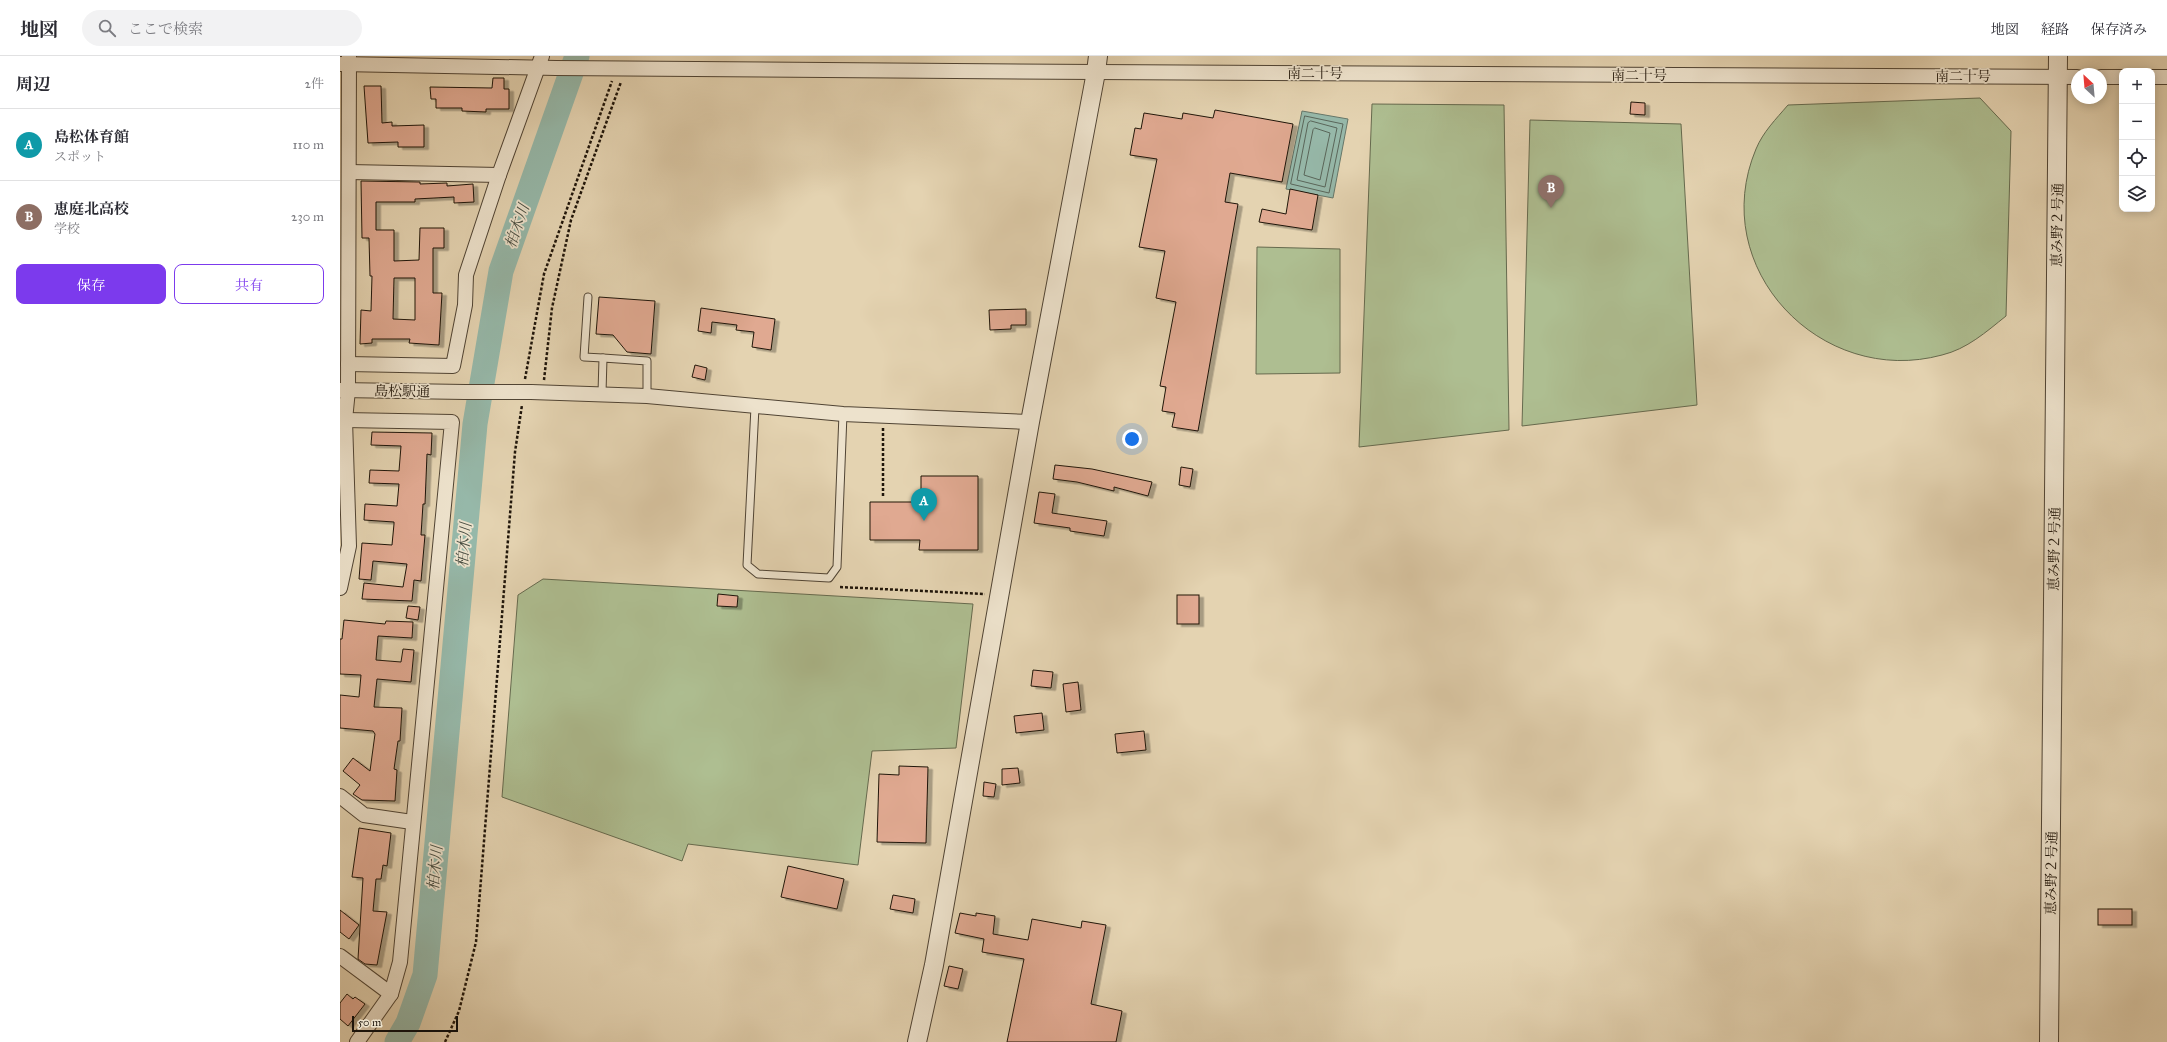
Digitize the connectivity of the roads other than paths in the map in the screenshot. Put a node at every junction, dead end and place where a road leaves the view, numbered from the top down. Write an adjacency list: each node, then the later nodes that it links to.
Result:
1 (2058, 56): 5 (street, 恵み野２号通)
2 (346, 61): 3 (street, 南二十号); 11 (street)
3 (540, 61): 4 (street, 南二十号); 12 (street)
4 (1097, 64): 5 (street, 南二十号); 23 (street)
5 (2049, 77): 6 (street); 31 (street, 恵み野２号通)
6 (2071, 77)
7 (2107, 77): 8 (street)
8 (2119, 77)
9 (2155, 77): 10 (street)
10 (2167, 78)
11 (349, 172): 12 (street); 13 (street)
12 (499, 175): 16 (street)
13 (344, 203): 16 (street)
14 (588, 297): 15 (lane)
15 (603, 358): 18 (lane); 19 (lane)
16 (348, 364): 17 (street)
17 (344, 390): 18 (street, 島松駅通, bridge); 22 (street)
18 (602, 393): 19 (street, 島松駅通)
19 (647, 396): 20 (street, 島松駅通)
20 (755, 407): 21 (street, 島松駅通); 21 (lane)
21 (843, 414): 23 (street, 島松駅通)
22 (345, 420): 24 (street); 26 (street)
23 (1030, 422): 30 (street)
24 (340, 588)
25 (340, 796): 26 (street)
26 (412, 822): 28 (street)
27 (340, 956): 28 (street)
28 (391, 994): 29 (street)
29 (357, 1042)
30 (917, 1042)
31 (2049, 1042)

